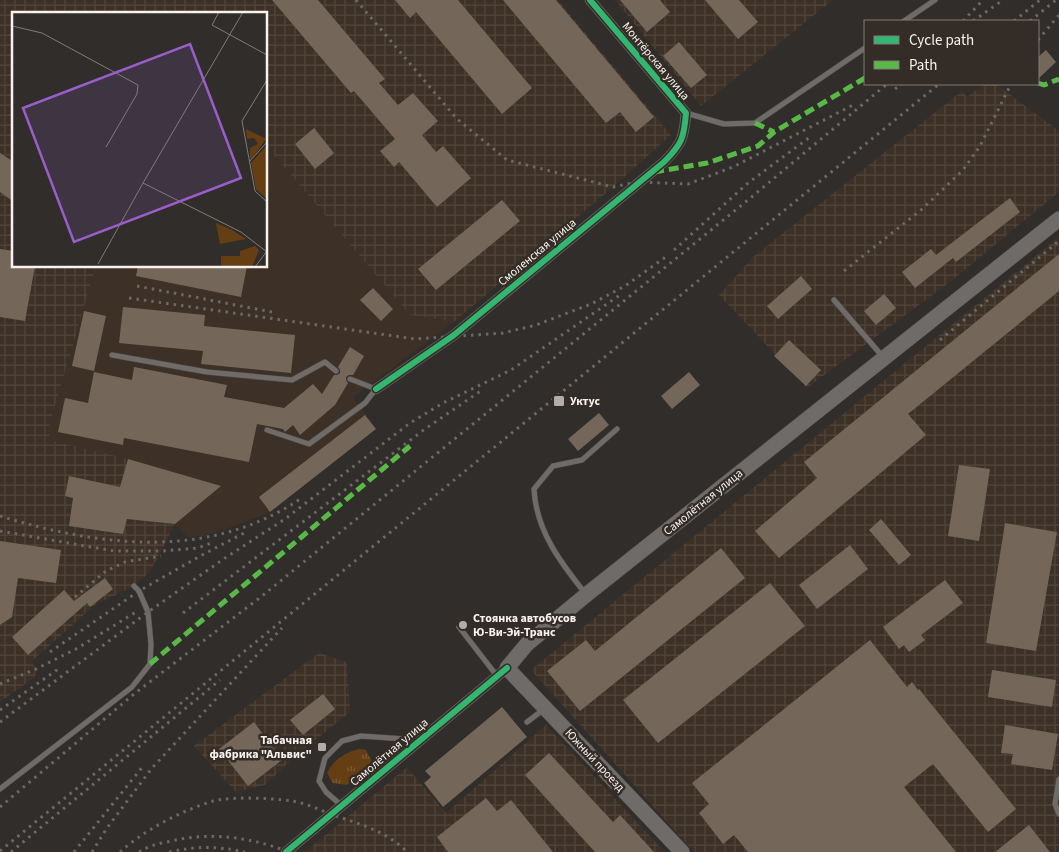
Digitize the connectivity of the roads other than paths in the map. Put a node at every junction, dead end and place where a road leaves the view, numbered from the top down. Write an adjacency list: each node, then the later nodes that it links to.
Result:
1 (590, 0): 5 (street, Монтёрская улица)
2 (935, 0): 3 (lane)
3 (905, 20)
4 (864, 49): 5 (lane)
5 (686, 113): 12 (street, Смоленская улица)
6 (1059, 219): 9 (main road, Самолётная улица)
7 (834, 300): 9 (lane)
8 (112, 355): 10 (lane)
9 (883, 358): 16 (main road, Самолётная улица)
10 (336, 370)
11 (350, 379): 12 (lane)
12 (376, 389): 14 (lane)
13 (617, 429): 16 (lane)
14 (267, 430)
15 (134, 586): 23 (lane)
16 (586, 595): 18 (main road, Самолётная улица)
17 (459, 627): 18 (lane)
18 (502, 672): 19 (main road, Южный проезд); 21 (street, Самолётная улица)
19 (545, 708): 20 (lane); 27 (main road, Южный проезд)
20 (527, 722)
21 (420, 740): 24 (street, Самолётная улица); 24 (lane)
22 (1059, 779): 25 (lane)
23 (0, 789)
24 (342, 806): 26 (street, Самолётная улица)
25 (1059, 814)
26 (286, 852)
27 (682, 852)

